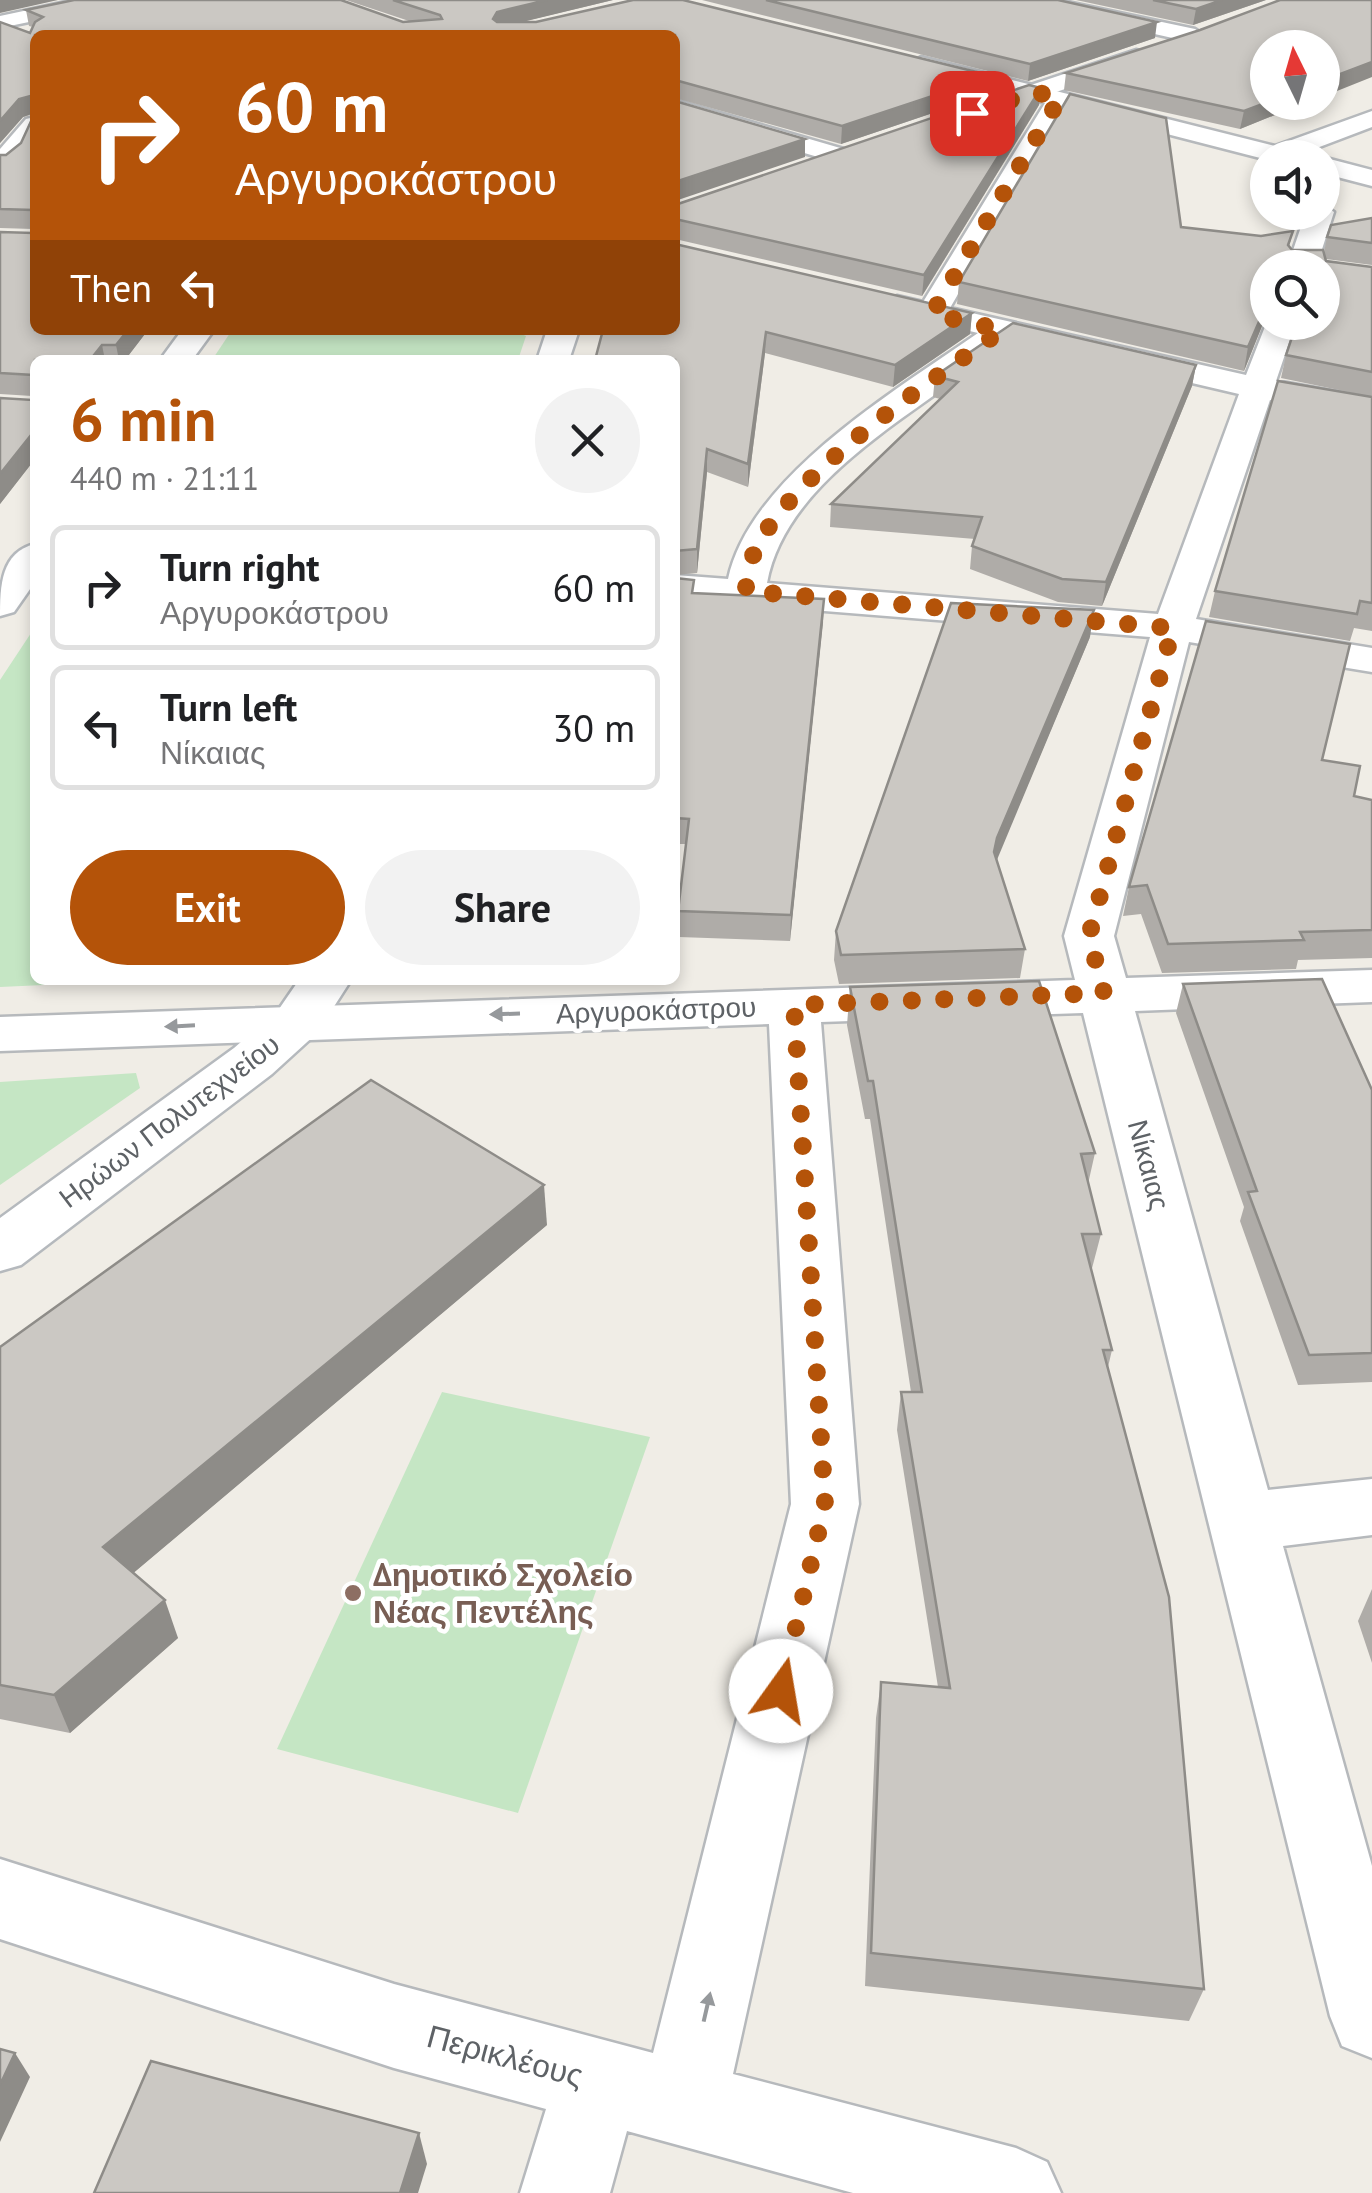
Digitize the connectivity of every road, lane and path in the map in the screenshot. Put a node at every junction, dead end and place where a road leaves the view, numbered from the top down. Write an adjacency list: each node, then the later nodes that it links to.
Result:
1 (106, 0): 3 (street)
2 (1030, 0): 6 (street)
3 (0, 24): 4 (street)
4 (30, 37)
5 (904, 60): 6 (street)
6 (1048, 95): 9 (street); 12 (street); 18 (street)
7 (680, 108): 14 (street)
8 (1372, 118): 11 (street)
9 (948, 121)
10 (30, 129): 13 (street)
11 (1321, 140)
12 (1250, 147)
13 (5, 152)
14 (807, 170)
15 (1340, 170): 16 (street)
16 (1372, 178)
17 (859, 296): 18 (street)
18 (932, 314): 19 (street)
19 (1002, 330): 21 (street); 25 (street)
20 (1275, 340): 21 (street, Νίκαιας)
21 (1258, 388): 22 (street); 27 (street, Νίκαιας)
22 (1372, 408)
23 (30, 563): 26 (street)
24 (680, 587): 25 (street)
25 (745, 591): 27 (street)
26 (0, 604)
27 (1173, 628): 28 (street); 30 (street, Νίκαιας)
28 (1372, 660)
29 (1372, 986): 30 (street, Αργυροκάστρου)
30 (1104, 993): 32 (street, Αργυροκάστρου); 36 (street, Νίκαιας)
31 (312, 1000): 32 (street, Αργυροκάστρου, one-way to 31); 33 (street, Αργυροκάστρου, one-way to 33); 34 (street, Ηρώων Πολυτεχνείου)
32 (794, 1005): 40 (street, one-way to 32)
33 (0, 1034)
34 (0, 1249)
35 (1372, 1507): 36 (street)
36 (1242, 1522): 38 (street, Νίκαιας)
37 (0, 1900): 39 (street, Περικλέους)
38 (1372, 2016)
39 (598, 2080): 40 (street, Περικλέους); 41 (street)
40 (684, 2102): 42 (street, Περικλέους)
41 (566, 2193)
42 (1016, 2193)

